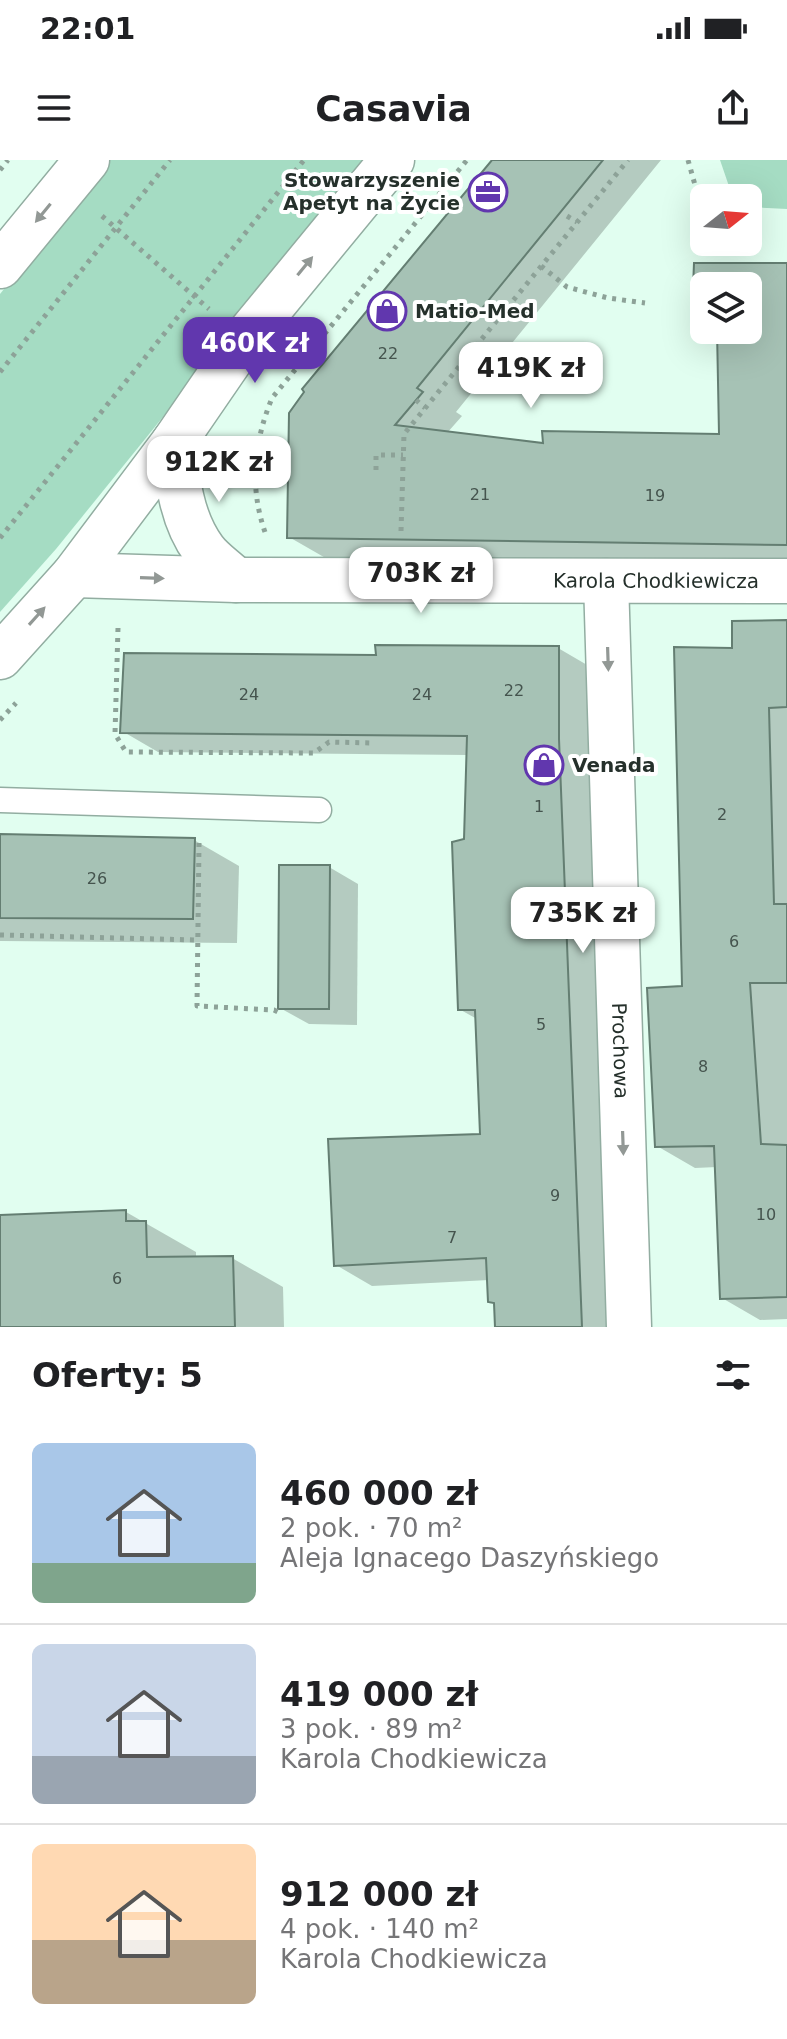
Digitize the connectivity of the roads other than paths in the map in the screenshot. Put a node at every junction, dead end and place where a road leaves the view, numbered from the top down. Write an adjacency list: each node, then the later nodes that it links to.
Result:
1 (392, 160): 4 (street, one-way to 1)
2 (76, 172): 3 (street, one-way to 3)
3 (0, 266)
4 (174, 442): 5 (street); 6 (street)
5 (74, 575): 6 (street, Karola Chodkiewicza, one-way to 6); 9 (street, one-way to 5)
6 (236, 580): 7 (street, Karola Chodkiewicza)
7 (606, 581): 8 (street, Karola Chodkiewicza); 12 (street, Prochowa, one-way to 12)
8 (787, 581)
9 (0, 657)
10 (0, 800): 11 (lane)
11 (319, 810)
12 (629, 1327)

